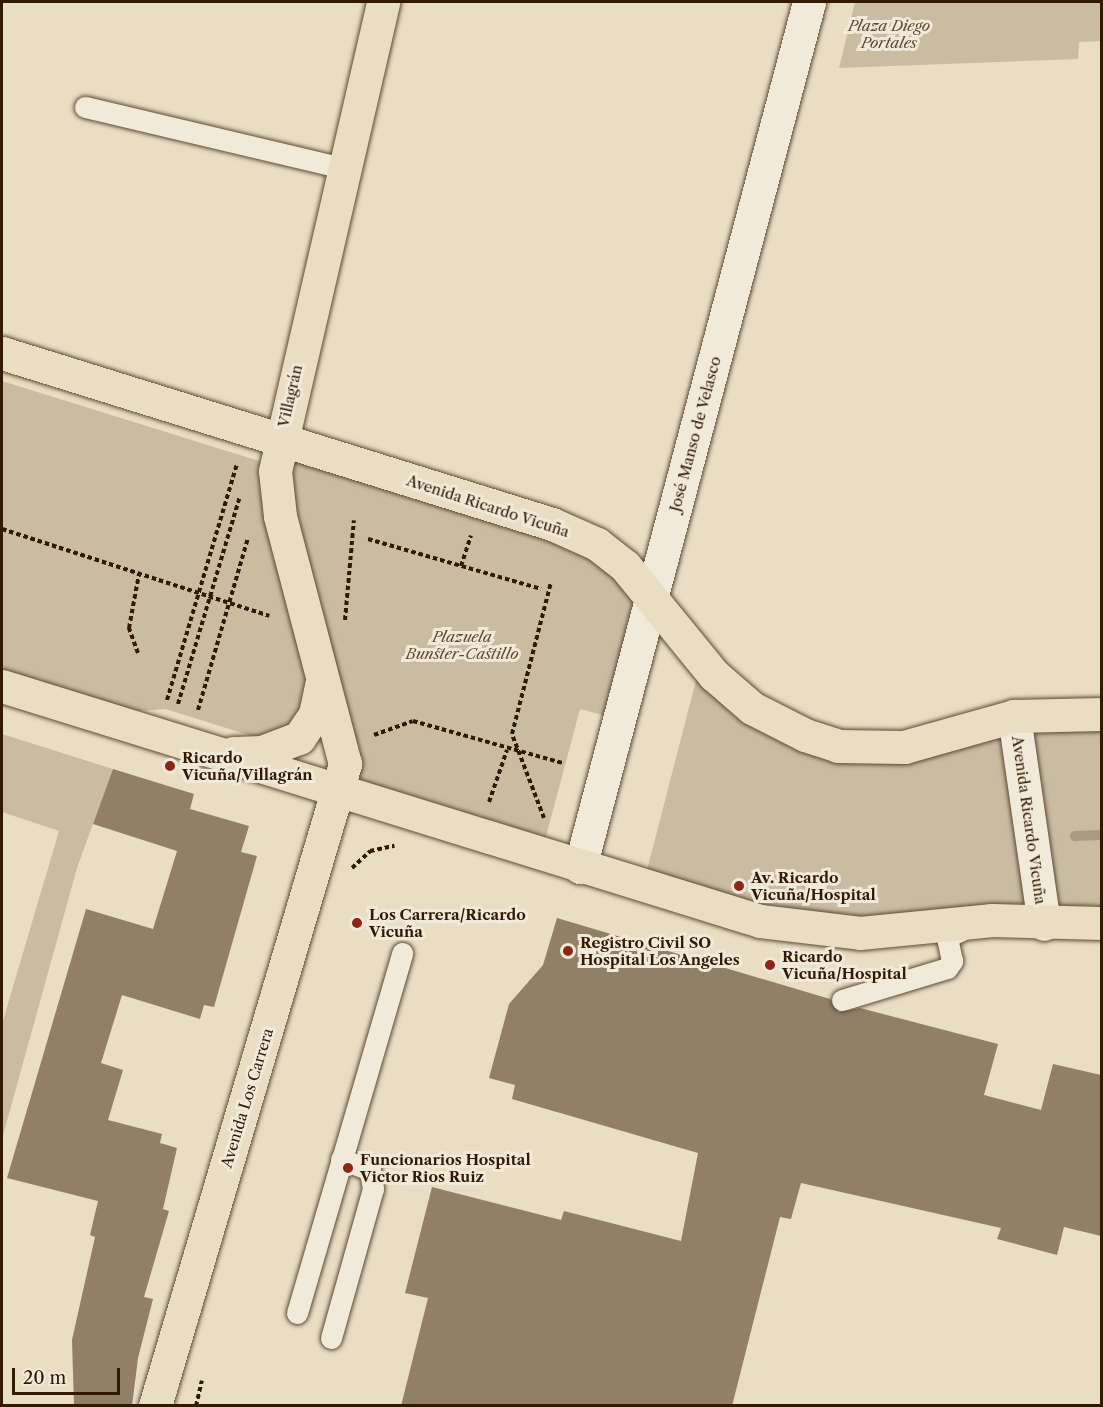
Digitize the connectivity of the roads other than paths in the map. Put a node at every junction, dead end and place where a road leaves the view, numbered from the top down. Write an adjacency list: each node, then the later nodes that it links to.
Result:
1 (383, 2): 4 (main road, Villagrán)
2 (809, 2): 7 (main road, José Manso de Velasco)
3 (85, 107): 4 (lane)
4 (344, 168): 6 (main road, Villagrán)
5 (2, 353): 6 (main road, Avenida Ricardo Vicuña)
6 (280, 440): 7 (main road, Avenida Ricardo Vicuña); 8 (main road, Villagrán)
7 (651, 598): 11 (main road, Avenida Ricardo Vicuña); 14 (main road, José Manso de Velasco)
8 (323, 680): 12 (main road); 13 (main road, Villagrán)
9 (2, 686): 12 (main road, Avenida Ricardo Vicuña)
10 (1101, 714): 11 (main road, Avenida Ricardo Vicuña)
11 (1014, 716): 17 (main road, Avenida Ricardo Vicuña)
12 (197, 732): 13 (main road, Avenida Ricardo Vicuña)
13 (339, 791): 14 (main road, Avenida Ricardo Vicuña); 23 (main road, Avenida Los Carrera)
14 (580, 867): 15 (main road, Avenida Ricardo Vicuña)
15 (992, 920): 17 (main road, Avenida Ricardo Vicuña); 19 (lane)
16 (1101, 923): 17 (main road, Avenida Ricardo Vicuña)
17 (1044, 924)
18 (402, 952): 20 (lane)
19 (842, 1000)
20 (341, 1159): 21 (lane); 22 (lane)
21 (297, 1313)
22 (331, 1338)
23 (155, 1406)

